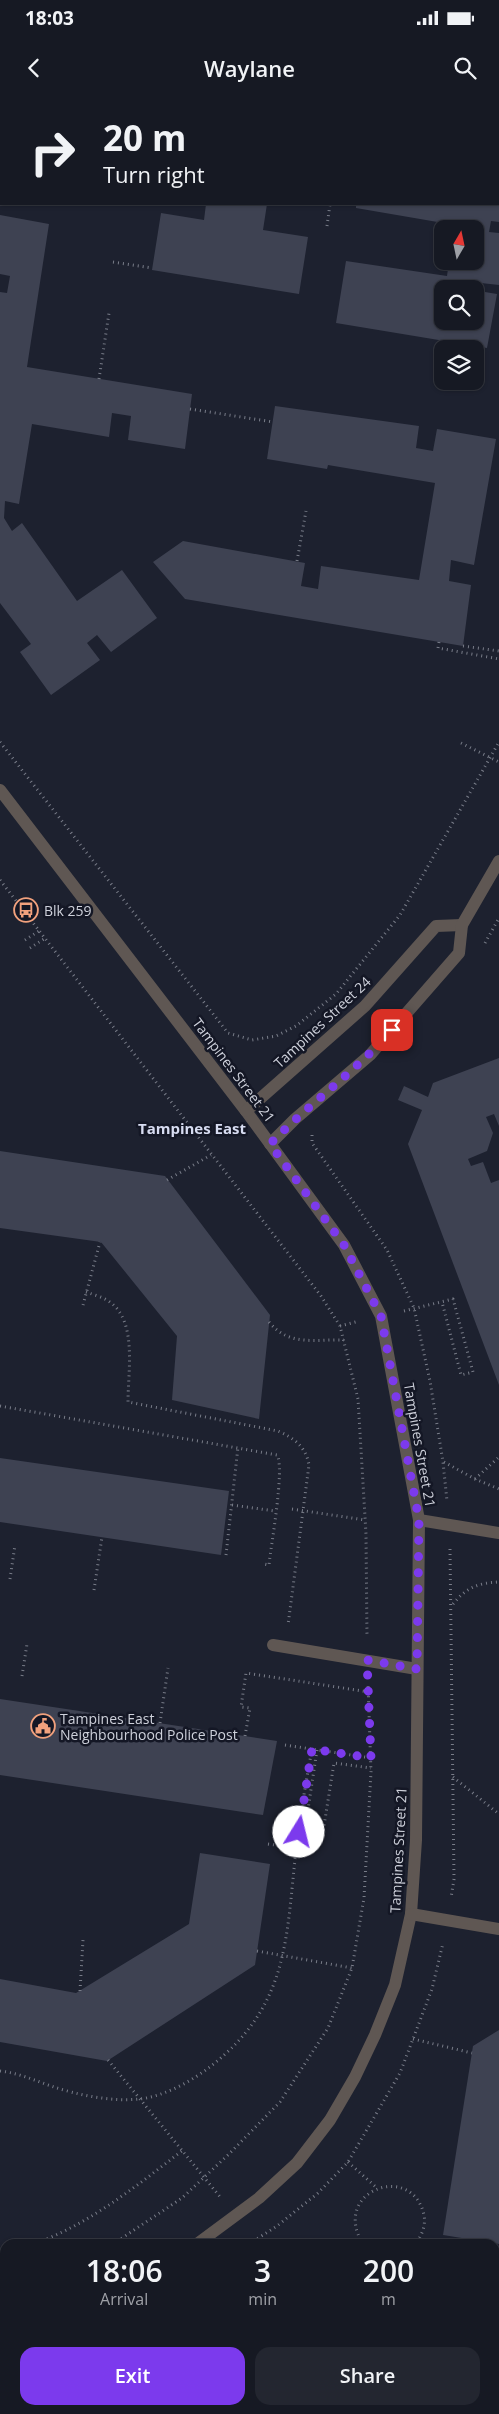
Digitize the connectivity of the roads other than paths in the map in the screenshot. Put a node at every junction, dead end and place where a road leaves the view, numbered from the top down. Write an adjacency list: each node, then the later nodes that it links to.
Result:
1 (0, 790): 4 (street, Tampines Street 21)
2 (499, 861): 3 (street)
3 (462, 925): 4 (street, Tampines Street 24); 5 (street)
4 (246, 1111): 5 (street, Tampines Street 21)
5 (270, 1144): 6 (street, Tampines Street 21)
6 (419, 1520): 7 (street); 9 (street, Tampines Street 21)
7 (499, 1533)
8 (273, 1644): 9 (street)
9 (417, 1669): 10 (street, Tampines Street 21)
10 (411, 1914): 11 (street); 12 (street, Tampines Street 21)
11 (499, 1929)
12 (204, 2239)

